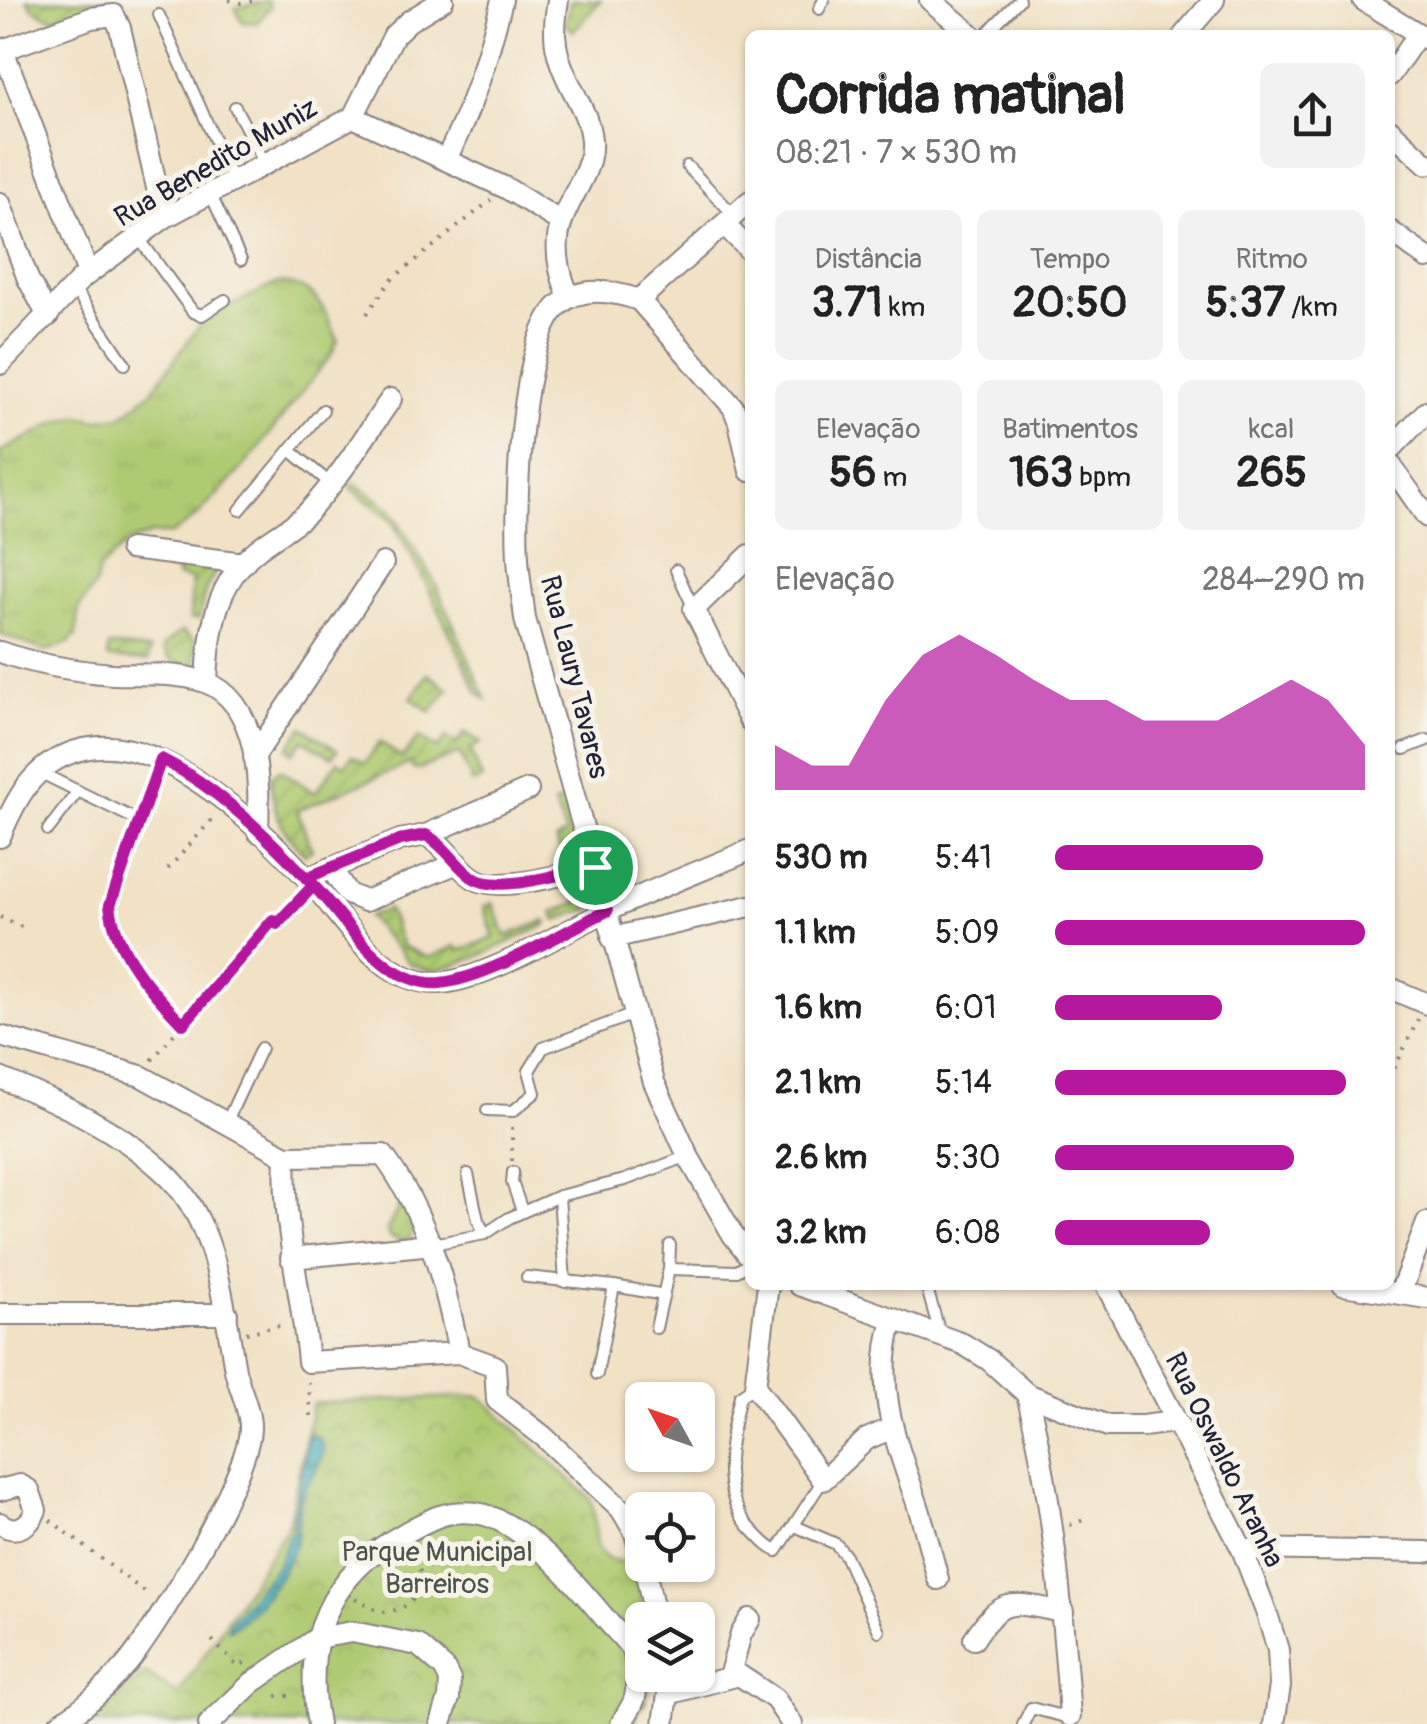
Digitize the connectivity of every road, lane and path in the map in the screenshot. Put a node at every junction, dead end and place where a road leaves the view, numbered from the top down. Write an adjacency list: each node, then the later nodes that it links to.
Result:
1 (228, 0): 2 (path)
2 (259, 0)
3 (443, 0): 18 (street, Rua Benedito Muniz)
4 (502, 0): 20 (street)
5 (558, 0): 30 (street)
6 (930, 0): 11 (street)
7 (1019, 0): 12 (lane)
8 (1214, 0): 13 (street)
9 (1363, 0): 14 (street)
10 (159, 15): 24 (lane)
11 (966, 30)
12 (991, 30)
13 (1188, 30)
14 (1422, 37): 16 (street)
15 (1, 51): 29 (street); 35 (street)
16 (1395, 69)
17 (235, 107): 21 (lane)
18 (352, 117): 20 (street); 21 (street, Rua Benedito Muniz)
19 (1395, 135): 22 (street)
20 (446, 159): 25 (street)
21 (266, 164): 24 (street, Rua Benedito Muniz)
22 (1427, 164)
23 (688, 166): 28 (lane)
24 (234, 182): 26 (street, Rua Benedito Muniz)
25 (506, 188): 30 (street); 39 (path)
26 (210, 192): 29 (street, Rua Benedito Muniz); 34 (lane)
27 (0, 203): 40 (street)
28 (737, 214): 38 (street)
29 (164, 218): 32 (street, Rua Benedito Muniz)
30 (561, 222): 36 (street)
31 (1395, 235): 33 (street)
32 (138, 237): 35 (street, Rua Benedito Muniz); 37 (lane)
33 (1427, 258)
34 (241, 260)
35 (81, 280): 40 (street, Rua Benedito Muniz); 42 (lane)
36 (570, 296): 38 (street); 77 (street, Rua Laury Tavares)
37 (225, 300)
38 (639, 300): 47 (street)
39 (367, 314)
40 (48, 316): 41 (street, Rua Benedito Muniz)
41 (0, 364)
42 (124, 364)
43 (391, 399): 49 (street)
44 (323, 410): 48 (lane)
45 (1427, 411): 46 (street)
46 (1395, 445)
47 (745, 449)
48 (290, 450): 49 (lane); 51 (lane)
49 (332, 485): 55 (street)
50 (1397, 490): 52 (street)
51 (240, 510)
52 (1427, 517)
53 (130, 549): 55 (street)
54 (745, 560): 58 (street)
55 (244, 563): 60 (street)
56 (382, 563): 64 (street)
57 (676, 570): 58 (lane)
58 (694, 609): 61 (street)
59 (0, 652): 60 (street)
60 (206, 682): 64 (street)
61 (745, 711)
62 (1427, 740): 63 (lane)
63 (1404, 748)
64 (254, 758): 72 (street)
65 (161, 759): 66 (street); 69 (street); 70 (lane)
66 (38, 772): 68 (lane); 74 (street)
67 (528, 790): 73 (street)
68 (78, 791): 70 (lane); 71 (lane)
69 (226, 804): 72 (street); 78 (path)
70 (139, 821): 89 (lane)
71 (48, 830)
72 (258, 832): 80 (street)
73 (426, 835): 76 (street); 79 (street)
74 (0, 837)
75 (745, 852): 82 (street)
76 (458, 863): 77 (street); 79 (street)
77 (595, 867): 82 (street, Rua Laury Tavares)
78 (168, 868)
79 (331, 868): 80 (street)
80 (310, 882): 82 (street); 89 (path)
81 (745, 907): 85 (street)
82 (607, 911): 85 (street, Rua Laury Tavares)
83 (0, 917): 84 (path)
84 (24, 928)
85 (612, 938): 88 (street, Rua Laury Tavares)
86 (1395, 990): 87 (street)
87 (1426, 1004): 92 (path)
88 (634, 1014): 95 (lane); 98 (street, Rua Laury Tavares)
89 (183, 1024): 93 (path)
90 (0, 1036): 93 (street)
91 (261, 1048): 96 (lane)
92 (1395, 1068)
93 (141, 1076): 96 (street)
94 (0, 1078): 123 (street)
95 (488, 1110)
96 (226, 1123): 97 (street)
97 (286, 1156): 105 (street); 108 (street)
98 (688, 1156): 101 (lane); 107 (street, Rua Laury Tavares)
99 (513, 1172): 102 (lane)
100 (468, 1174): 104 (lane)
101 (559, 1196): 102 (lane); 112 (lane)
102 (522, 1211): 104 (lane)
103 (1427, 1222): 119 (street)
104 (485, 1234): 105 (lane)
105 (433, 1244): 108 (street); 129 (street)
106 (670, 1245): 110 (lane)
107 (745, 1253)
108 (291, 1258): 124 (street)
109 (745, 1264): 110 (lane)
110 (670, 1269): 120 (lane)
111 (527, 1277): 112 (lane)
112 (566, 1282): 113 (lane)
113 (614, 1286): 120 (lane); 131 (lane)
114 (767, 1290): 132 (street)
115 (812, 1290): 125 (street)
116 (928, 1290): 128 (lane)
117 (1114, 1290): 135 (street, Rua Oswaldo Aranha)
118 (1375, 1290): 119 (street)
119 (1400, 1294): 121 (street)
120 (664, 1295): 126 (lane)
121 (1427, 1298)
122 (0, 1314): 123 (street)
123 (227, 1314): 127 (street)
124 (304, 1317): 127 (path); 130 (street)
125 (893, 1321): 128 (street); 136 (street)
126 (656, 1328)
127 (236, 1336): 148 (street)
128 (942, 1337): 133 (street)
129 (459, 1353): 130 (street); 140 (street)
130 (308, 1362): 134 (path)
131 (598, 1374)
132 (754, 1386): 137 (street); 142 (lane)
133 (1027, 1394): 135 (street); 149 (street)
134 (311, 1417)
135 (1174, 1422): 144 (street, Rua Oswaldo Aranha)
136 (892, 1428): 137 (street); 146 (street)
137 (823, 1480): 142 (lane)
138 (0, 1490): 139 (street)
139 (36, 1510): 141 (street); 148 (path)
140 (625, 1515)
141 (0, 1523)
142 (794, 1526): 151 (lane)
143 (402, 1534): 147 (street); 147 (path); 164 (street)
144 (1242, 1549): 145 (street); 168 (street, Rua Oswaldo Aranha)
145 (1427, 1552)
146 (938, 1578)
147 (339, 1586): 152 (street)
148 (165, 1608): 160 (street)
149 (1063, 1612): 154 (street); 159 (street)
150 (750, 1618): 156 (street)
151 (879, 1631)
152 (316, 1638): 155 (street); 162 (street); 163 (street)
153 (212, 1640): 155 (path)
154 (974, 1640)
155 (267, 1672): 161 (street)
156 (730, 1677): 157 (street); 166 (street)
157 (715, 1679)
158 (666, 1692): 165 (street)
159 (1069, 1720): 167 (lane)
160 (59, 1724)
161 (209, 1724)
162 (318, 1724)
163 (441, 1724)
164 (621, 1724)
165 (664, 1724)
166 (792, 1724)
167 (1022, 1724)
168 (1274, 1724)

